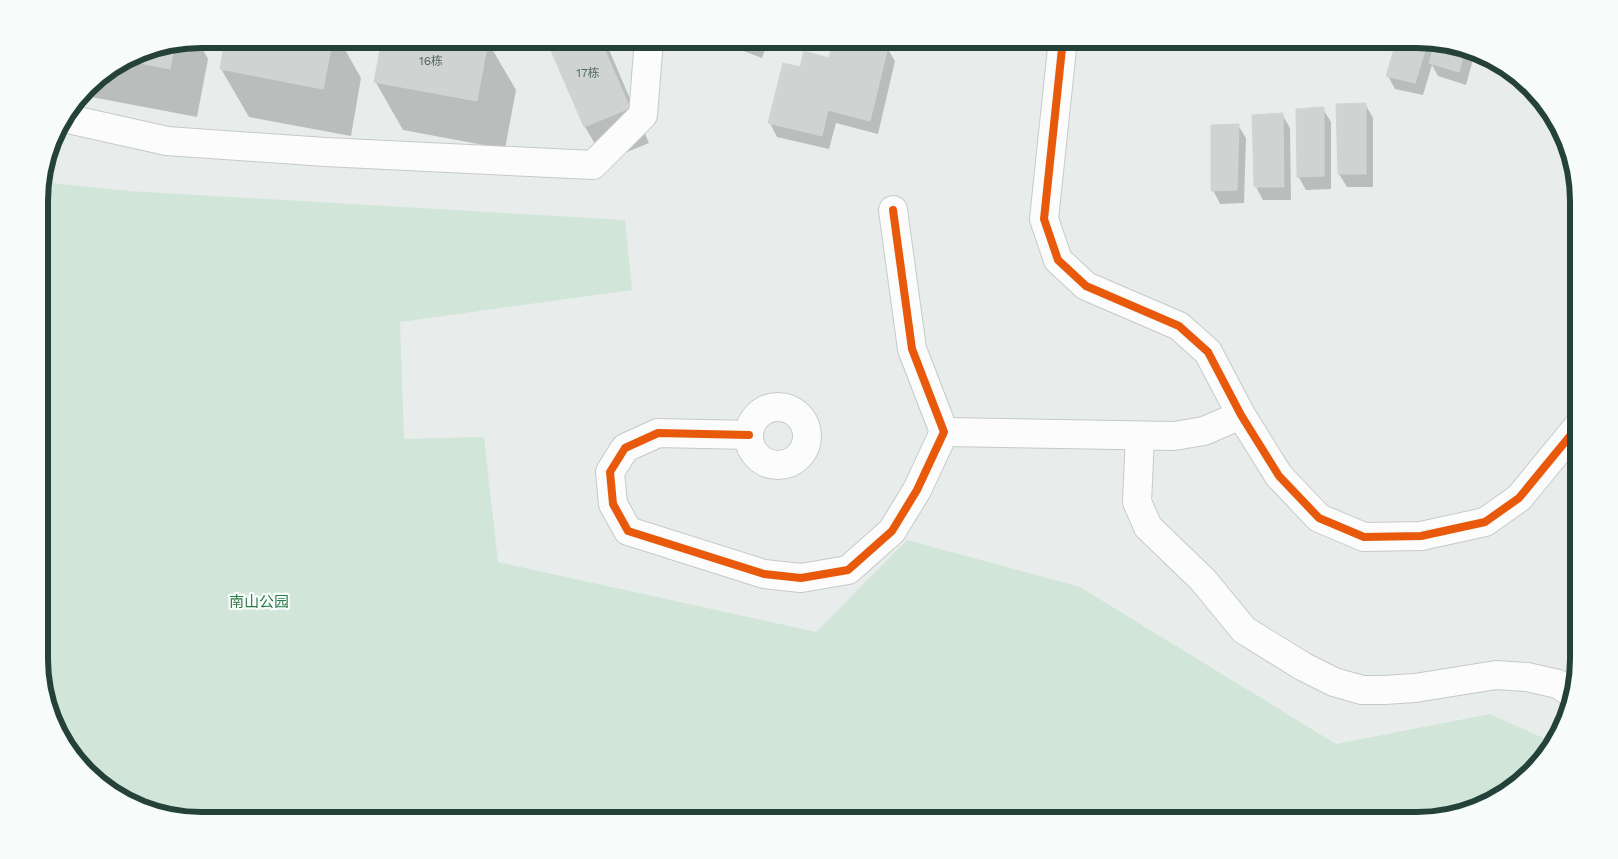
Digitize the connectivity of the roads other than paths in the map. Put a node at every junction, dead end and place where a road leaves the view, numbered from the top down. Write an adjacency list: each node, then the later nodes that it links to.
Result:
1 (649, 48): 3 (street)
2 (1062, 48): 5 (street)
3 (71, 119)
4 (893, 210): 6 (street)
5 (1241, 415): 8 (street); 9 (street)
6 (944, 432): 7 (street); 9 (street)
7 (749, 435)
8 (1570, 435)
9 (1140, 436): 10 (street)
10 (1567, 690)

